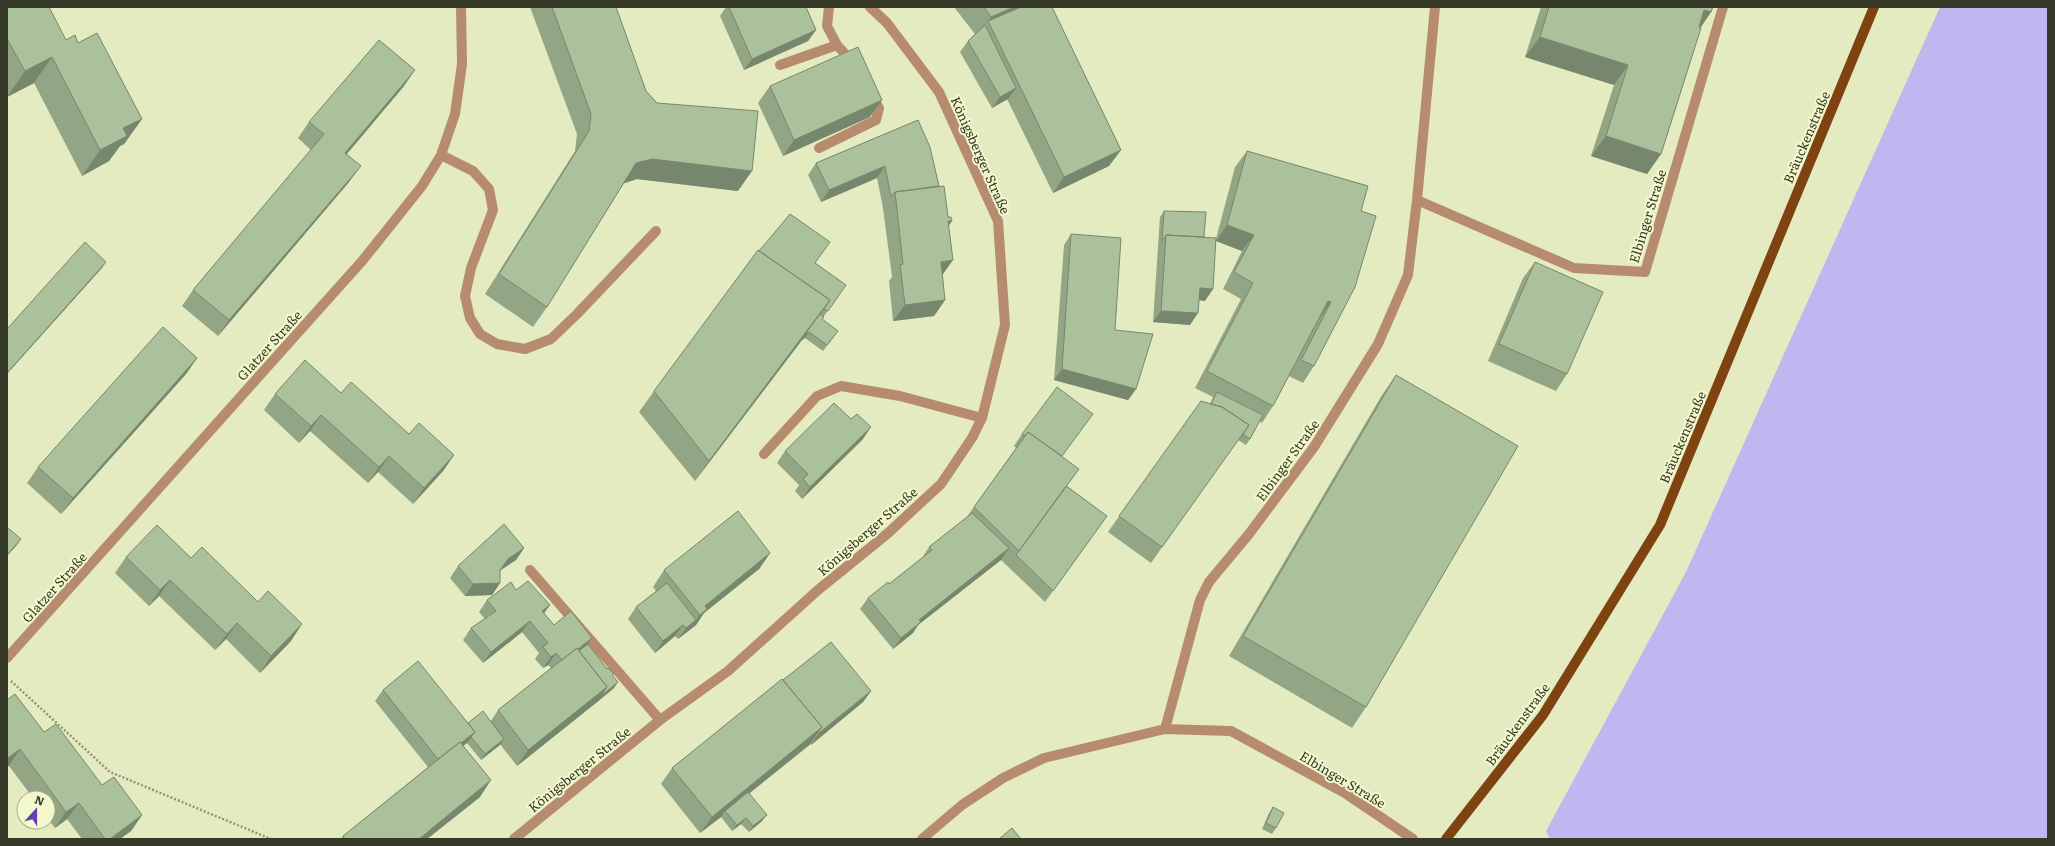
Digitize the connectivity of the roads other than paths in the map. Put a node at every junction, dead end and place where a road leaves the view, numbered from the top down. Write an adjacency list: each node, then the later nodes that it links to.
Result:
1 (461, 7): 12 (street, Glatzer Straße)
2 (829, 7): 7 (street)
3 (870, 7): 15 (street, Königsberger Straße)
4 (1435, 7): 13 (street, Elbinger Straße)
5 (1723, 7): 13 (street, Elbinger Straße)
6 (1874, 7): 24 (main road, Bräuckenstraße)
7 (837, 45): 8 (street); 9 (street)
8 (780, 65)
9 (860, 73)
10 (867, 87): 11 (street)
11 (819, 148)
12 (441, 155): 14 (street); 18 (street, Glatzer Straße)
13 (1417, 200): 20 (street, Elbinger Straße)
14 (656, 231)
15 (982, 418): 16 (street); 19 (street, Königsberger Straße)
16 (764, 454)
17 (530, 570): 19 (street)
18 (7, 658)
19 (660, 720): 21 (street, Königsberger Straße)
20 (1165, 729): 22 (street, Elbinger Straße); 23 (street, Elbinger Straße)
21 (514, 839)
22 (922, 839)
23 (1413, 839)
24 (1446, 839)

